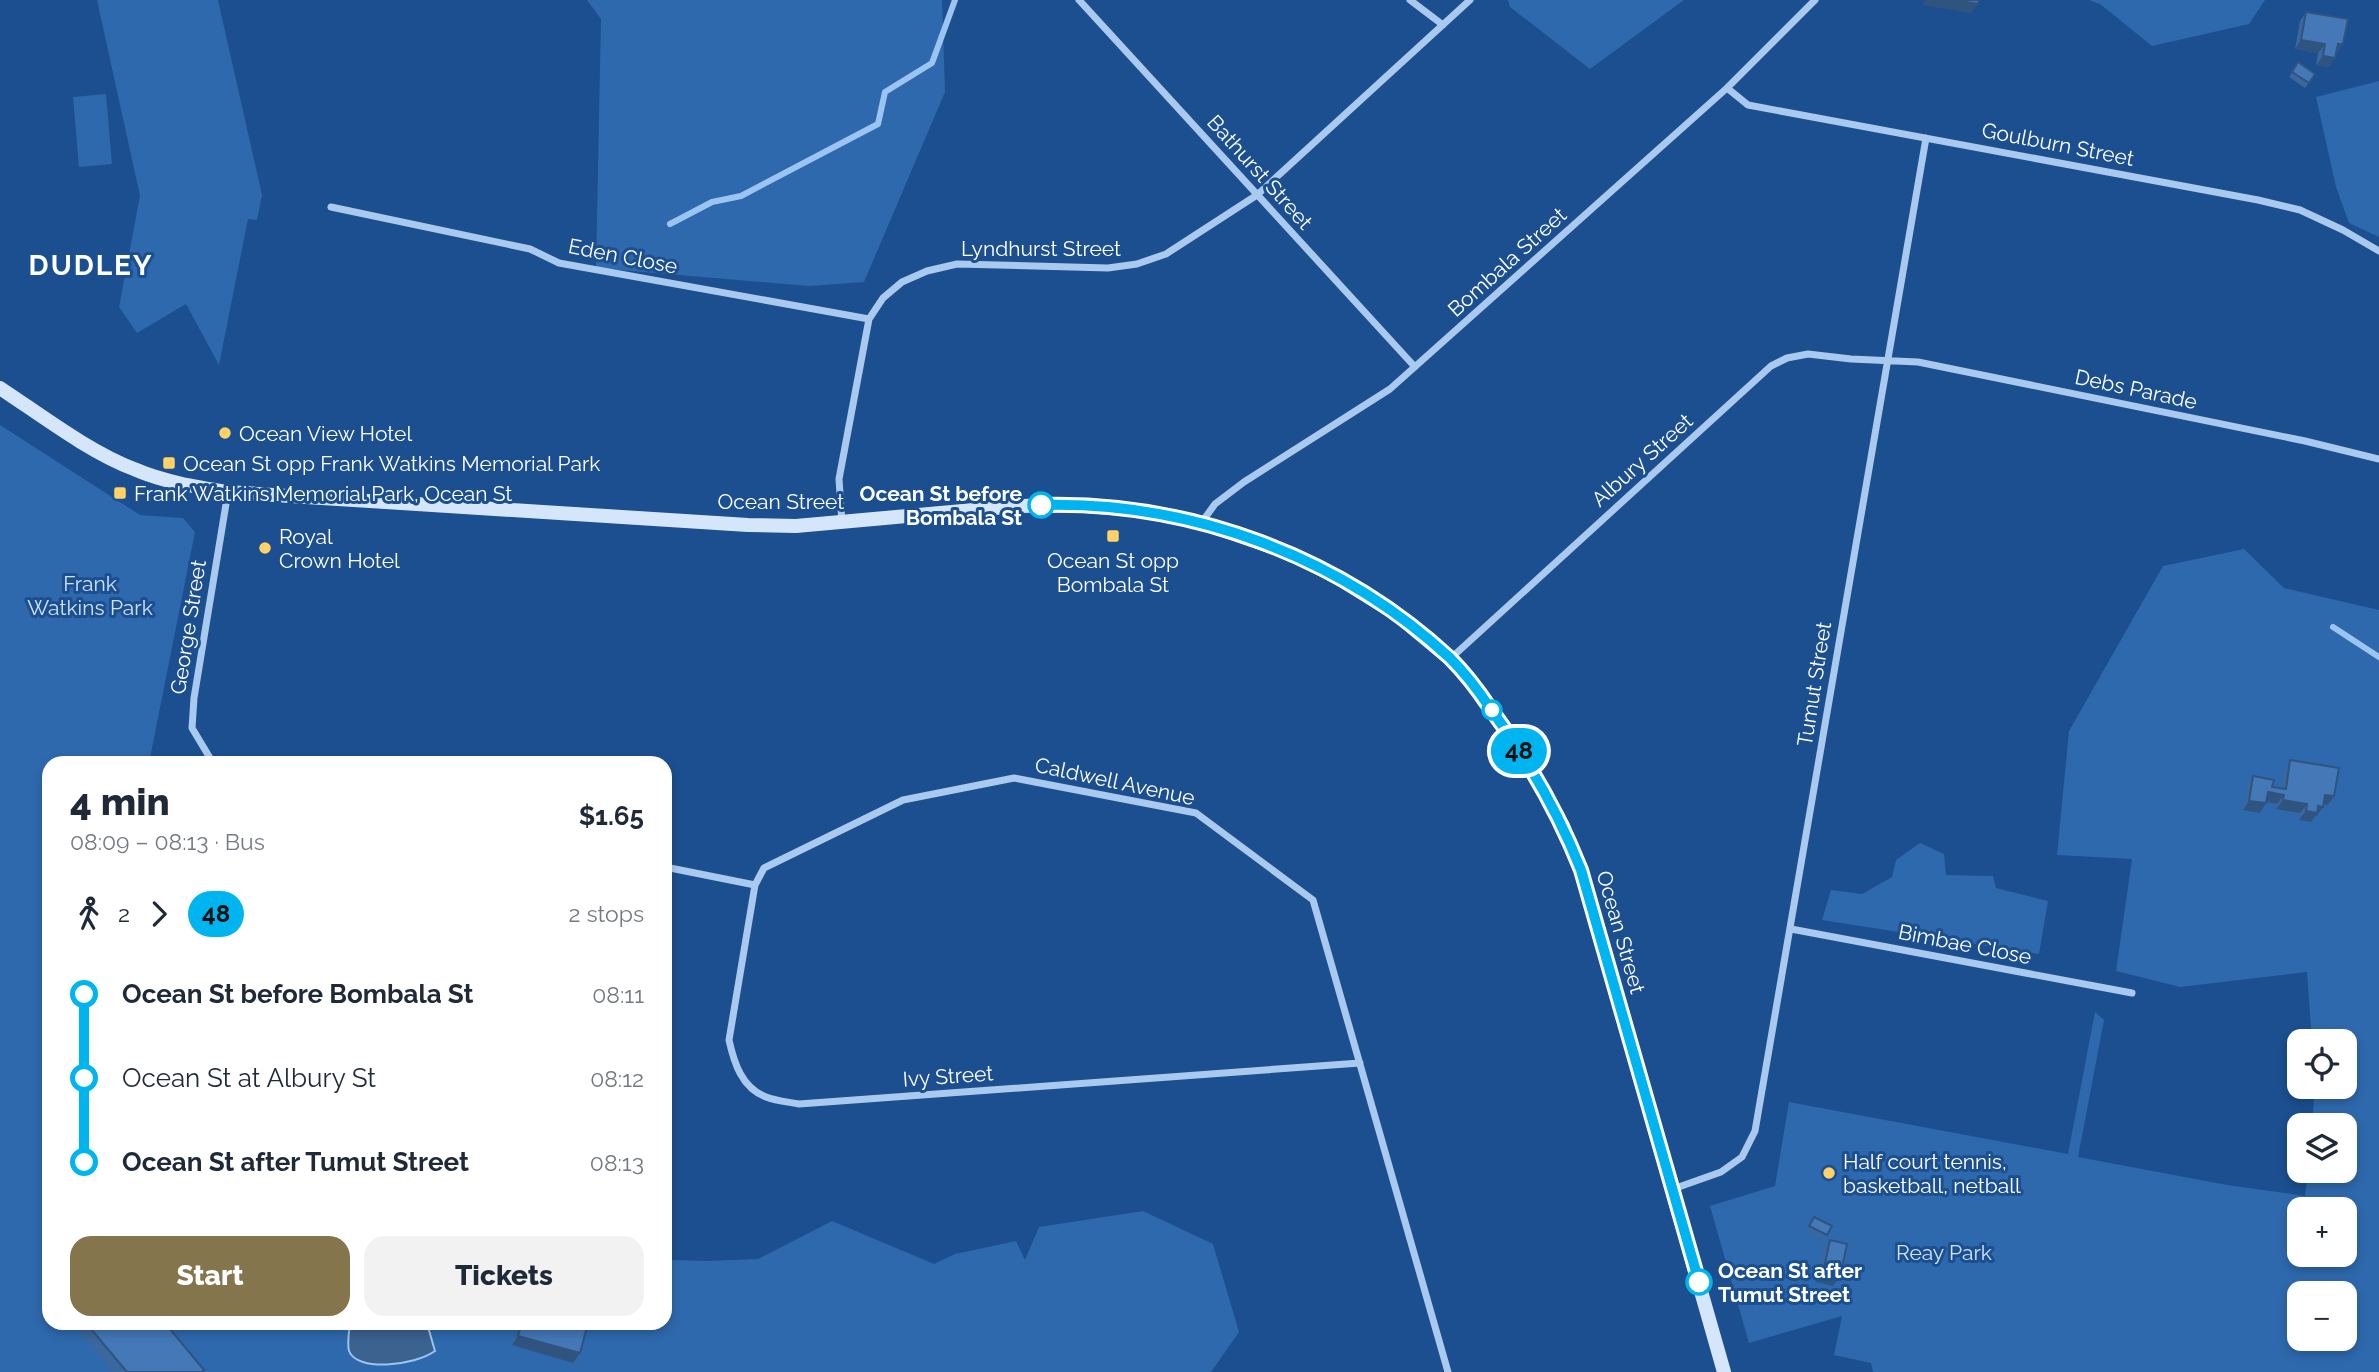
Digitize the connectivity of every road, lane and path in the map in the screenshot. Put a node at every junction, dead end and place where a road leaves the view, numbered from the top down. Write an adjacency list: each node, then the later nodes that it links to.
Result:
1 (1079, 0): 8 (street, Bathurst Street)
2 (1410, 0): 5 (street)
3 (1470, 0): 5 (street, Lyndhurst Street)
4 (1815, 0): 6 (street, Bombala Street)
5 (1443, 25): 8 (street, Lyndhurst Street)
6 (1727, 88): 7 (street, Goulburn Street); 13 (street, Bombala Street)
7 (1926, 138): 10 (street, Goulburn Street); 12 (street, Tumut Street)
8 (1257, 195): 11 (street, Lyndhurst Street); 13 (street, Bathurst Street)
9 (331, 206): 11 (street, Eden Close)
10 (2379, 251)
11 (869, 319): 17 (street, Lyndhurst Street)
12 (1886, 359): 15 (street, Debs Parade); 19 (street, Albury Street); 23 (street, Tumut Street)
13 (1415, 367): 18 (street, Bombala Street)
14 (0, 388): 16 (street, Ocean Street)
15 (2379, 459)
16 (228, 492): 17 (street, Ocean Street); 20 (street, George Street)
17 (842, 523): 18 (street, Ocean Street)
18 (1202, 523): 19 (street, Ocean Street)
19 (1450, 659): 26 (street, Ocean Street)
20 (209, 756)
21 (672, 868): 22 (street)
22 (755, 885): 25 (street, Caldwell Avenue); 25 (street, Ivy Street)
23 (1791, 929): 24 (street, Bimbae Close); 26 (street, Tumut Street)
24 (2132, 993)
25 (1360, 1063): 27 (street, Caldwell Avenue)
26 (1673, 1189): 28 (street, Ocean Street)
27 (1448, 1372)
28 (1724, 1372)

